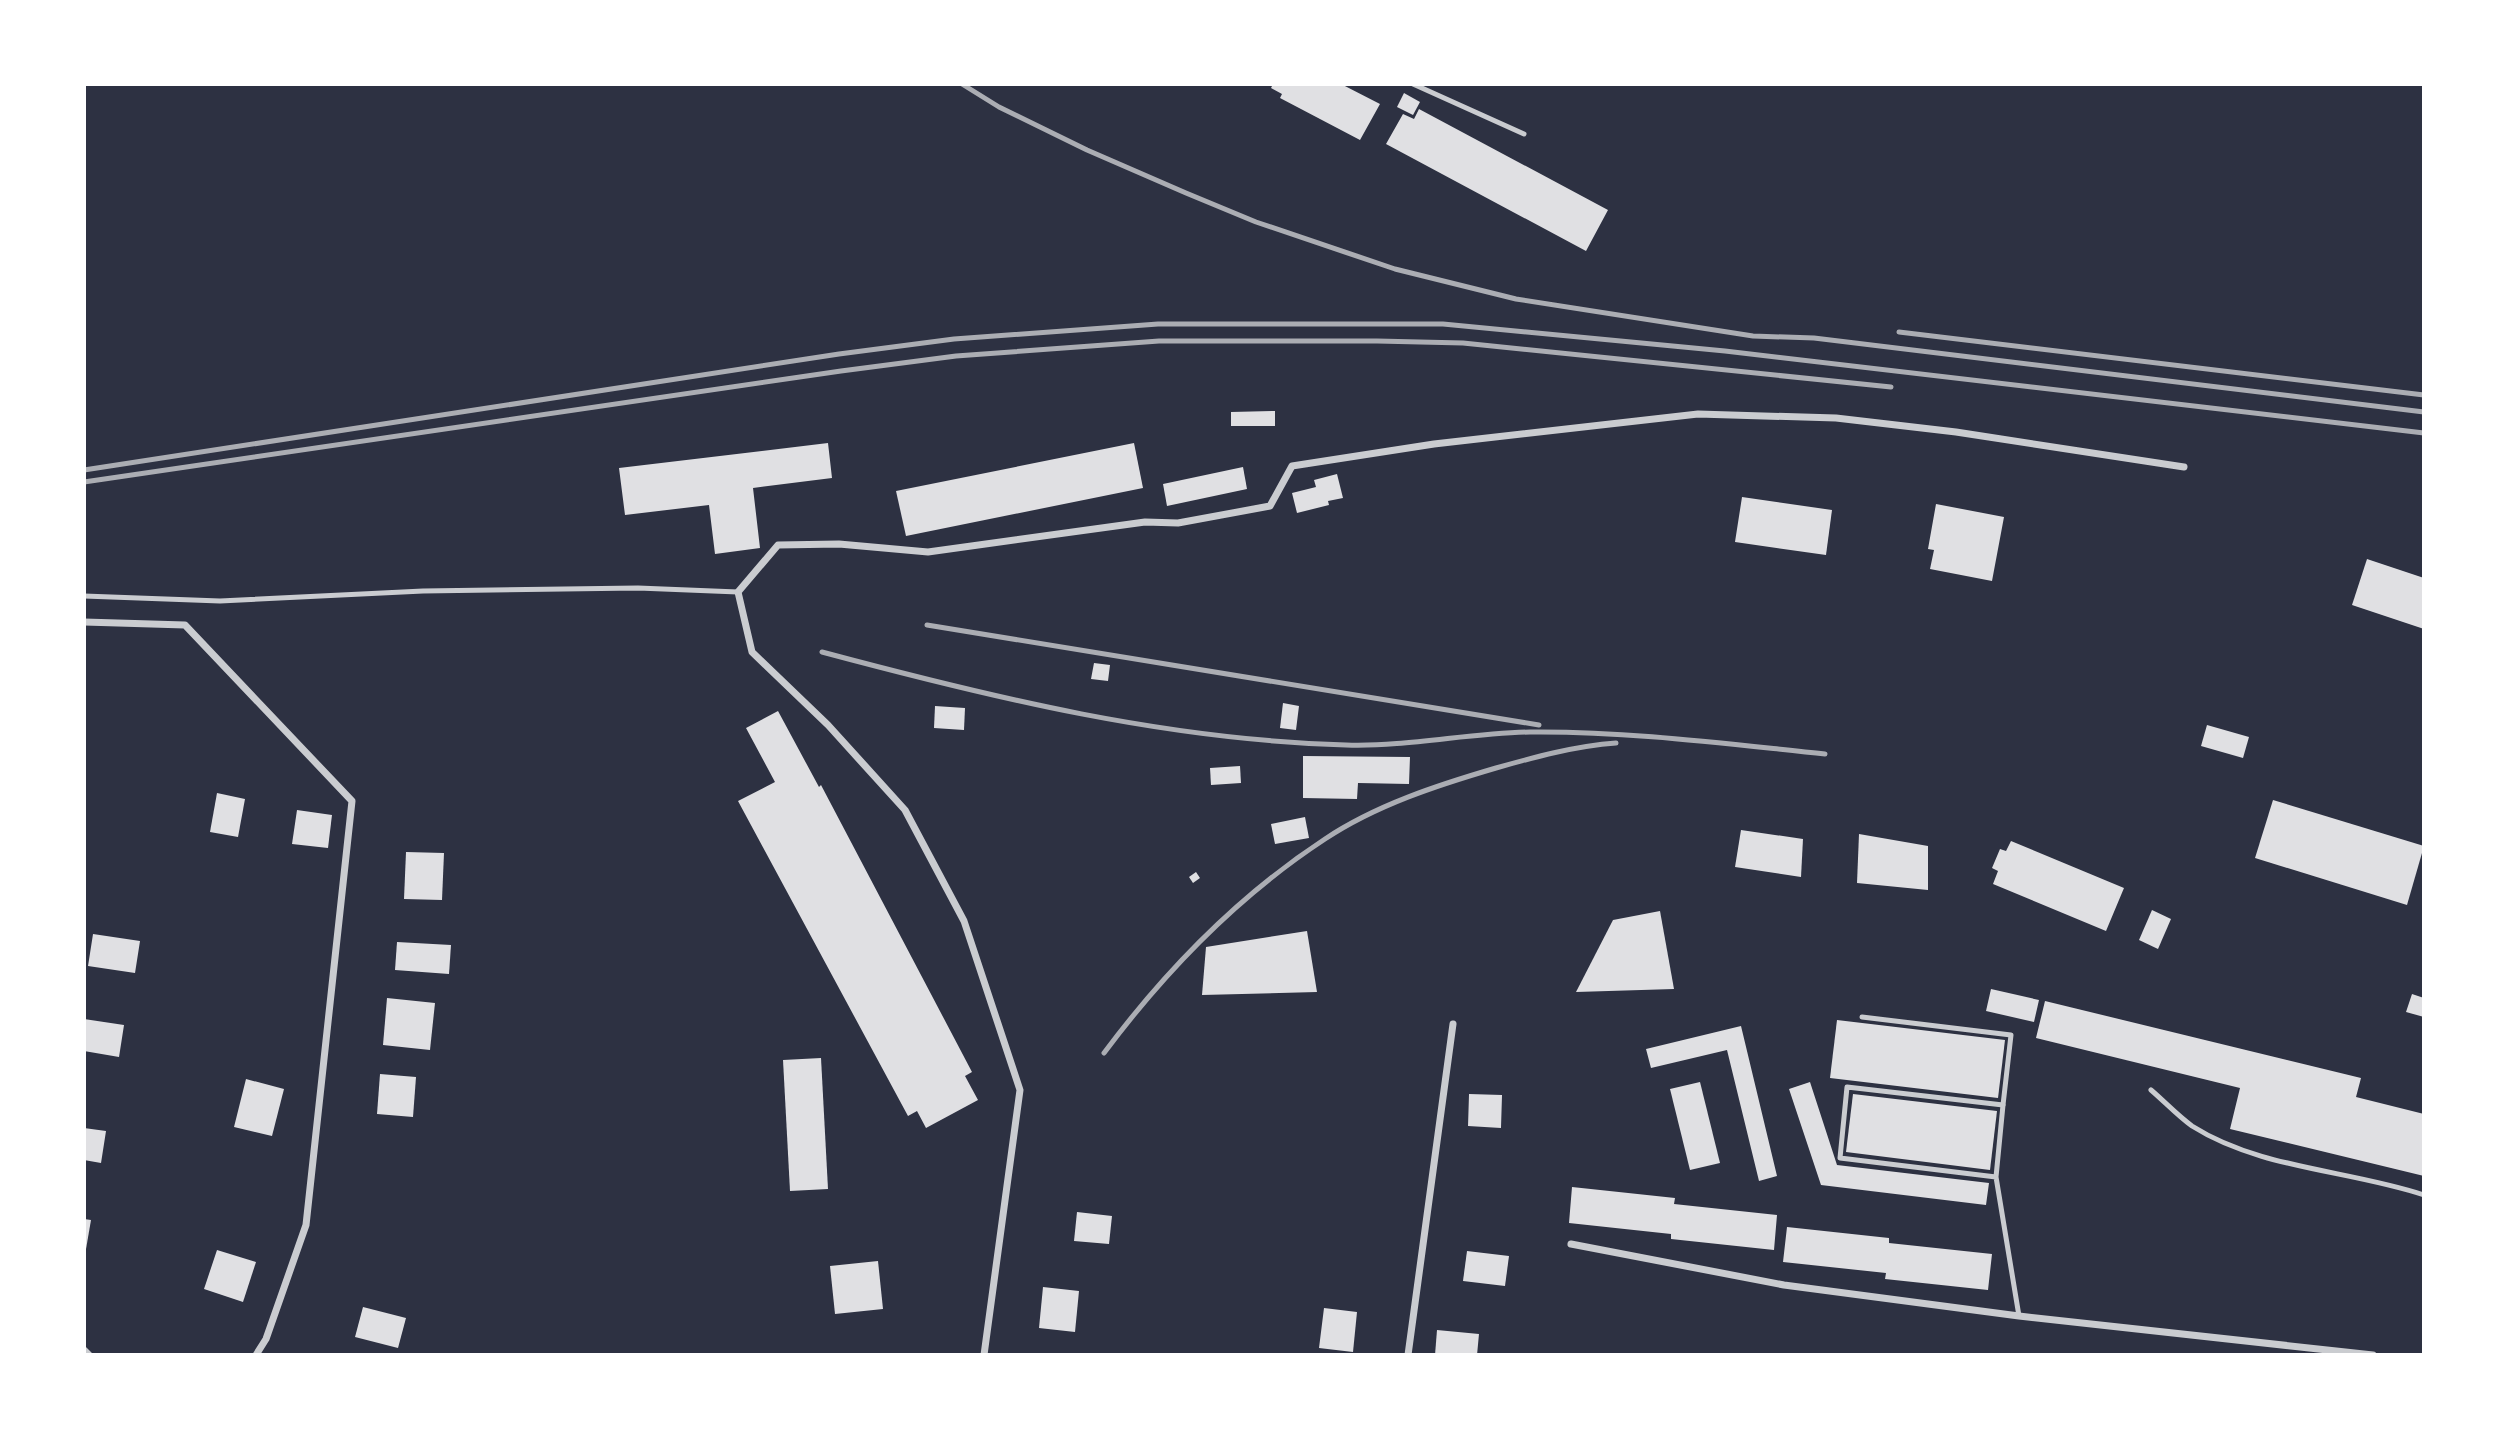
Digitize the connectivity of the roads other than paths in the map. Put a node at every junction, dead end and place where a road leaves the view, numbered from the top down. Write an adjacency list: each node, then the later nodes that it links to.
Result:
1 (1413, 84): 2 (lane)
2 (1524, 134)
3 (2184, 467): 4 (street)
4 (738, 592): 5 (lane); 18 (street)
5 (84, 596)
6 (84, 622): 17 (street)
7 (1862, 1017): 10 (lane)
8 (1453, 1024): 19 (street)
9 (2151, 1090): 12 (lane)
10 (2003, 1105): 11 (lane); 11 (lane)
11 (1996, 1177): 14 (lane)
12 (2424, 1195)
13 (1571, 1244): 14 (street)
14 (2019, 1316): 20 (street)
15 (84, 1350): 16 (street)
16 (89, 1355)
17 (256, 1355)
18 (984, 1355)
19 (1408, 1355)
20 (2373, 1355)

